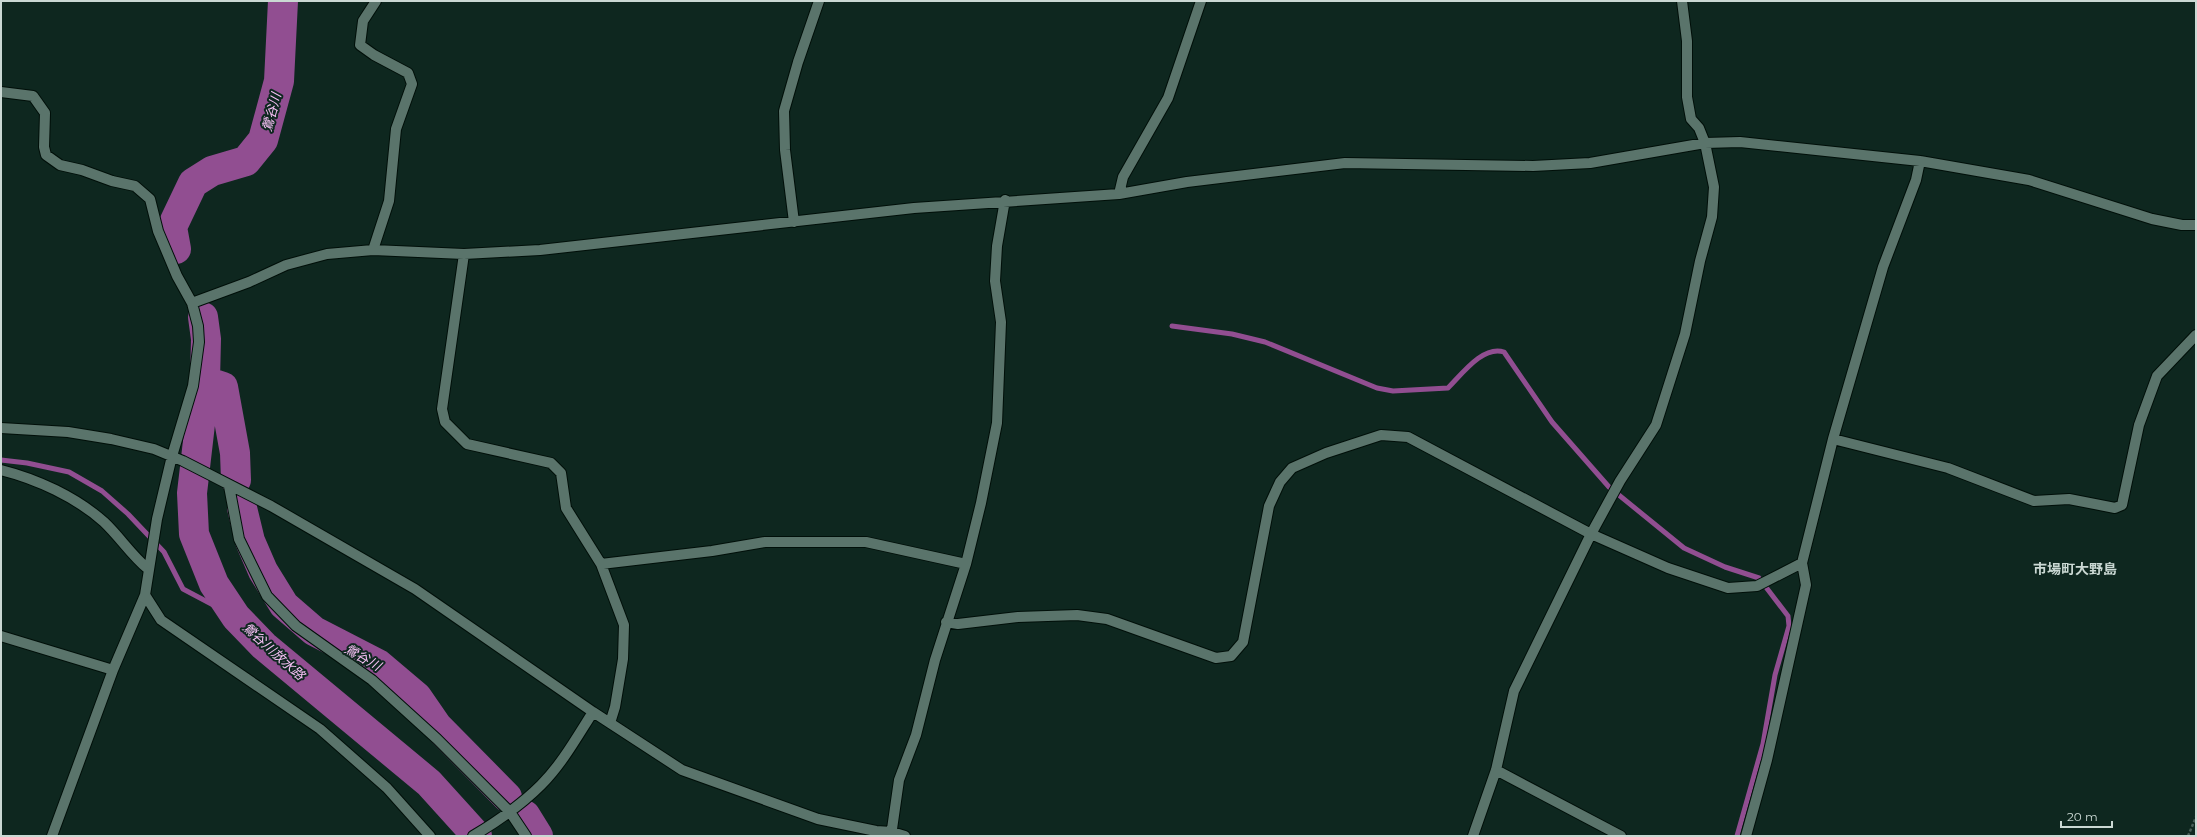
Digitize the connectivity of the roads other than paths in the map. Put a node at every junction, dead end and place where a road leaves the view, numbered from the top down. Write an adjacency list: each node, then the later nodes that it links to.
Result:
1 (376, 1): 12 (street)
2 (819, 1): 10 (street)
3 (1201, 1): 8 (street)
4 (1682, 1): 6 (street)
5 (1, 92): 14 (street)
6 (1705, 143): 7 (street); 8 (street); 21 (street)
7 (1920, 161): 11 (street); 17 (street)
8 (1119, 194): 9 (street)
9 (1005, 200): 10 (street); 24 (street)
10 (794, 222): 13 (street)
11 (2196, 225)
12 (373, 250): 13 (street); 14 (street)
13 (464, 254): 23 (street)
14 (192, 303): 18 (street)
15 (2196, 335): 17 (street)
16 (1, 428): 18 (street)
17 (1833, 439): 22 (street)
18 (172, 456): 20 (street); 25 (street)
19 (1, 470): 25 (street)
20 (229, 486): 30 (street); 33 (street)
21 (1591, 534): 22 (street); 27 (street); 32 (street)
22 (1802, 563): 42 (street)
23 (601, 564): 24 (street); 31 (street)
24 (966, 564): 27 (street)
25 (148, 569): 26 (street)
26 (145, 595): 29 (street); 36 (street)
27 (946, 622): 34 (street)
28 (1, 636): 29 (street)
29 (112, 670): 35 (street)
30 (593, 712): 31 (street); 33 (street)
31 (610, 723): 34 (street)
32 (1496, 770): 40 (street); 41 (street)
33 (506, 815): 37 (street); 38 (street)
34 (892, 834): 39 (street)
35 (52, 836)
36 (430, 836)
37 (473, 836)
38 (526, 836)
39 (905, 836)
40 (1473, 836)
41 (1621, 836)
42 (1746, 836)

